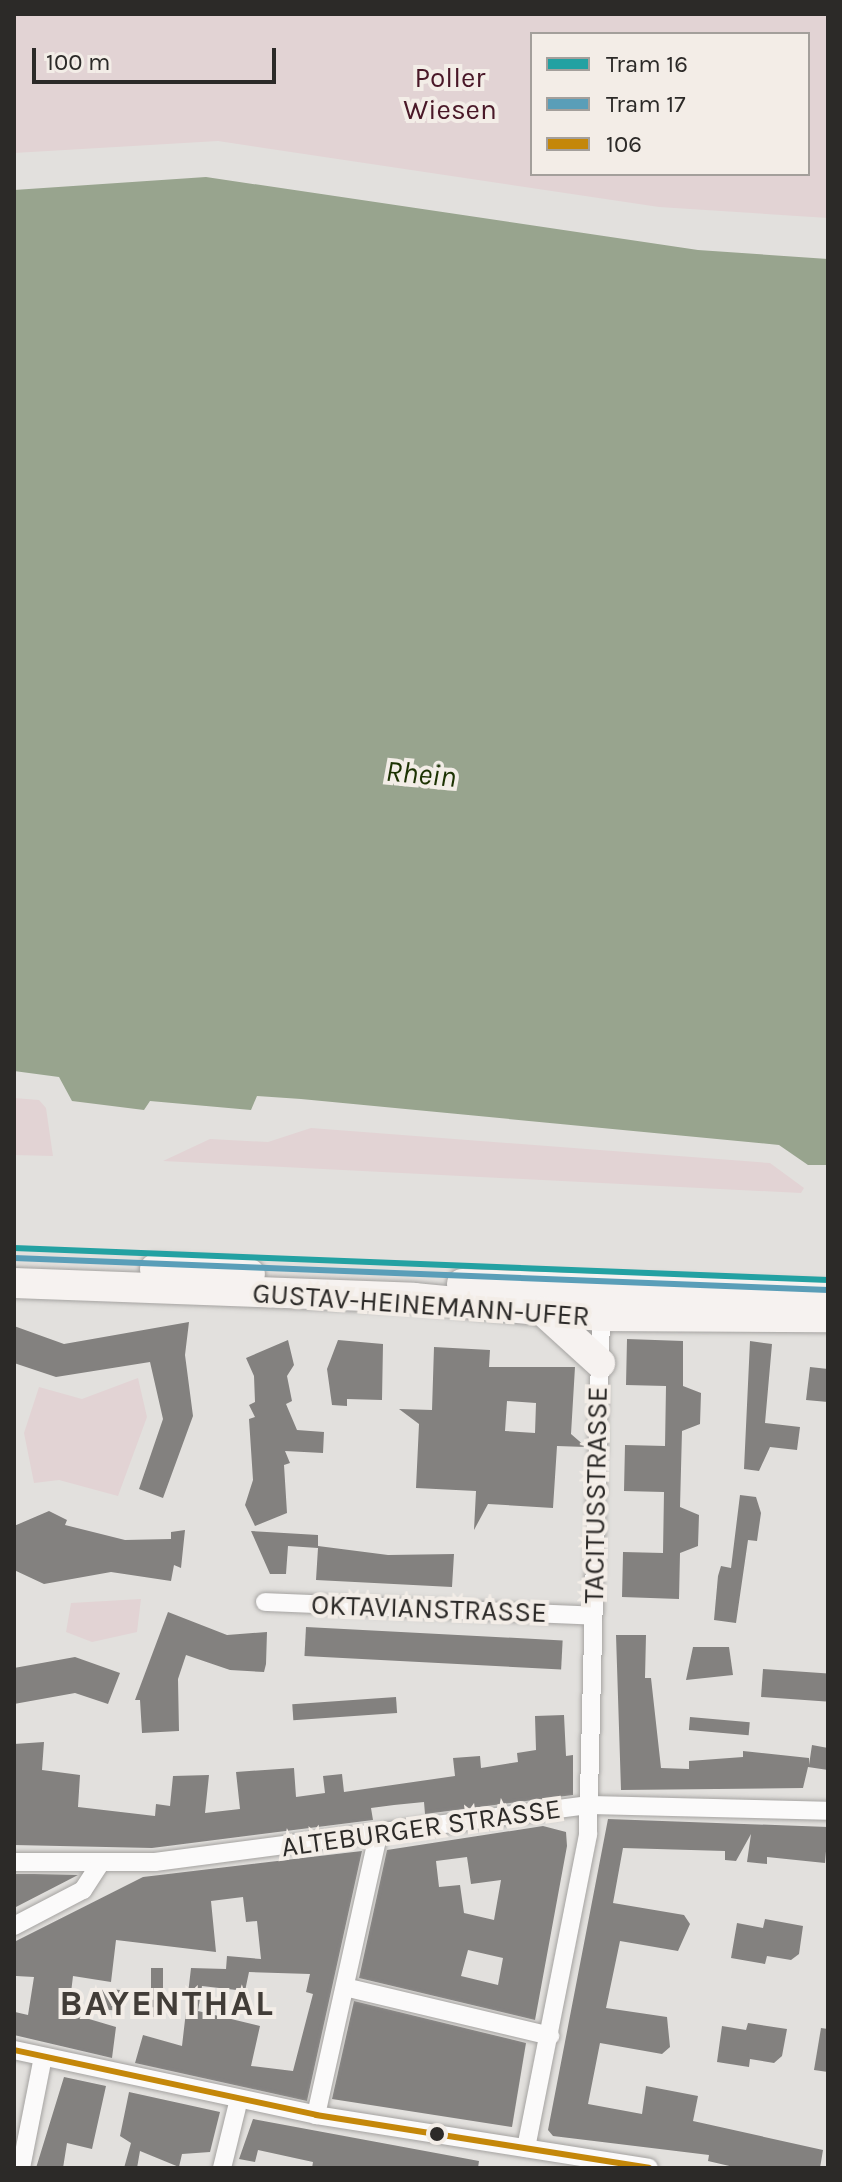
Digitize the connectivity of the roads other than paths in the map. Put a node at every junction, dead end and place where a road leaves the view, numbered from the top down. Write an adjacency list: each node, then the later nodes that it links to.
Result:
1 (14, 1262): 3 (main road, GUSTAV-HEINEMANN-UFER)
2 (14, 1283): 4 (main road, GUSTAV-HEINEMANN-UFER)
3 (828, 1296)
4 (544, 1312): 5 (main road, GUSTAV-HEINEMANN-UFER); 7 (main road)
5 (601, 1316): 6 (main road, GUSTAV-HEINEMANN-UFER); 7 (street, TACITUSSTRASSE)
6 (828, 1317)
7 (600, 1363): 9 (street, TACITUSSTRASSE)
8 (265, 1602): 9 (street, OKTAVIANSTRASSE)
9 (593, 1616): 10 (street, TACITUSSTRASSE)
10 (589, 1805): 11 (street, ALTEBURGER STRASSE); 12 (street, ALTEBURGER STRASSE); 17 (street, TACITUSSTRASSE)
11 (828, 1811)
12 (378, 1836): 14 (street, ALTEBURGER STRASSE); 16 (street)
13 (14, 1862): 14 (street, ALTEBURGER STRASSE)
14 (101, 1862): 15 (street)
15 (14, 1926)
16 (345, 1987): 17 (street); 21 (street)
17 (550, 2036): 22 (street, TACITUSSTRASSE)
18 (14, 2050): 19 (street)
19 (43, 2057): 20 (street); 23 (street)
20 (239, 2099): 21 (street); 24 (street)
21 (316, 2115): 22 (street)
22 (537, 2156): 25 (street)
23 (21, 2168)
24 (222, 2168)
25 (649, 2168)

